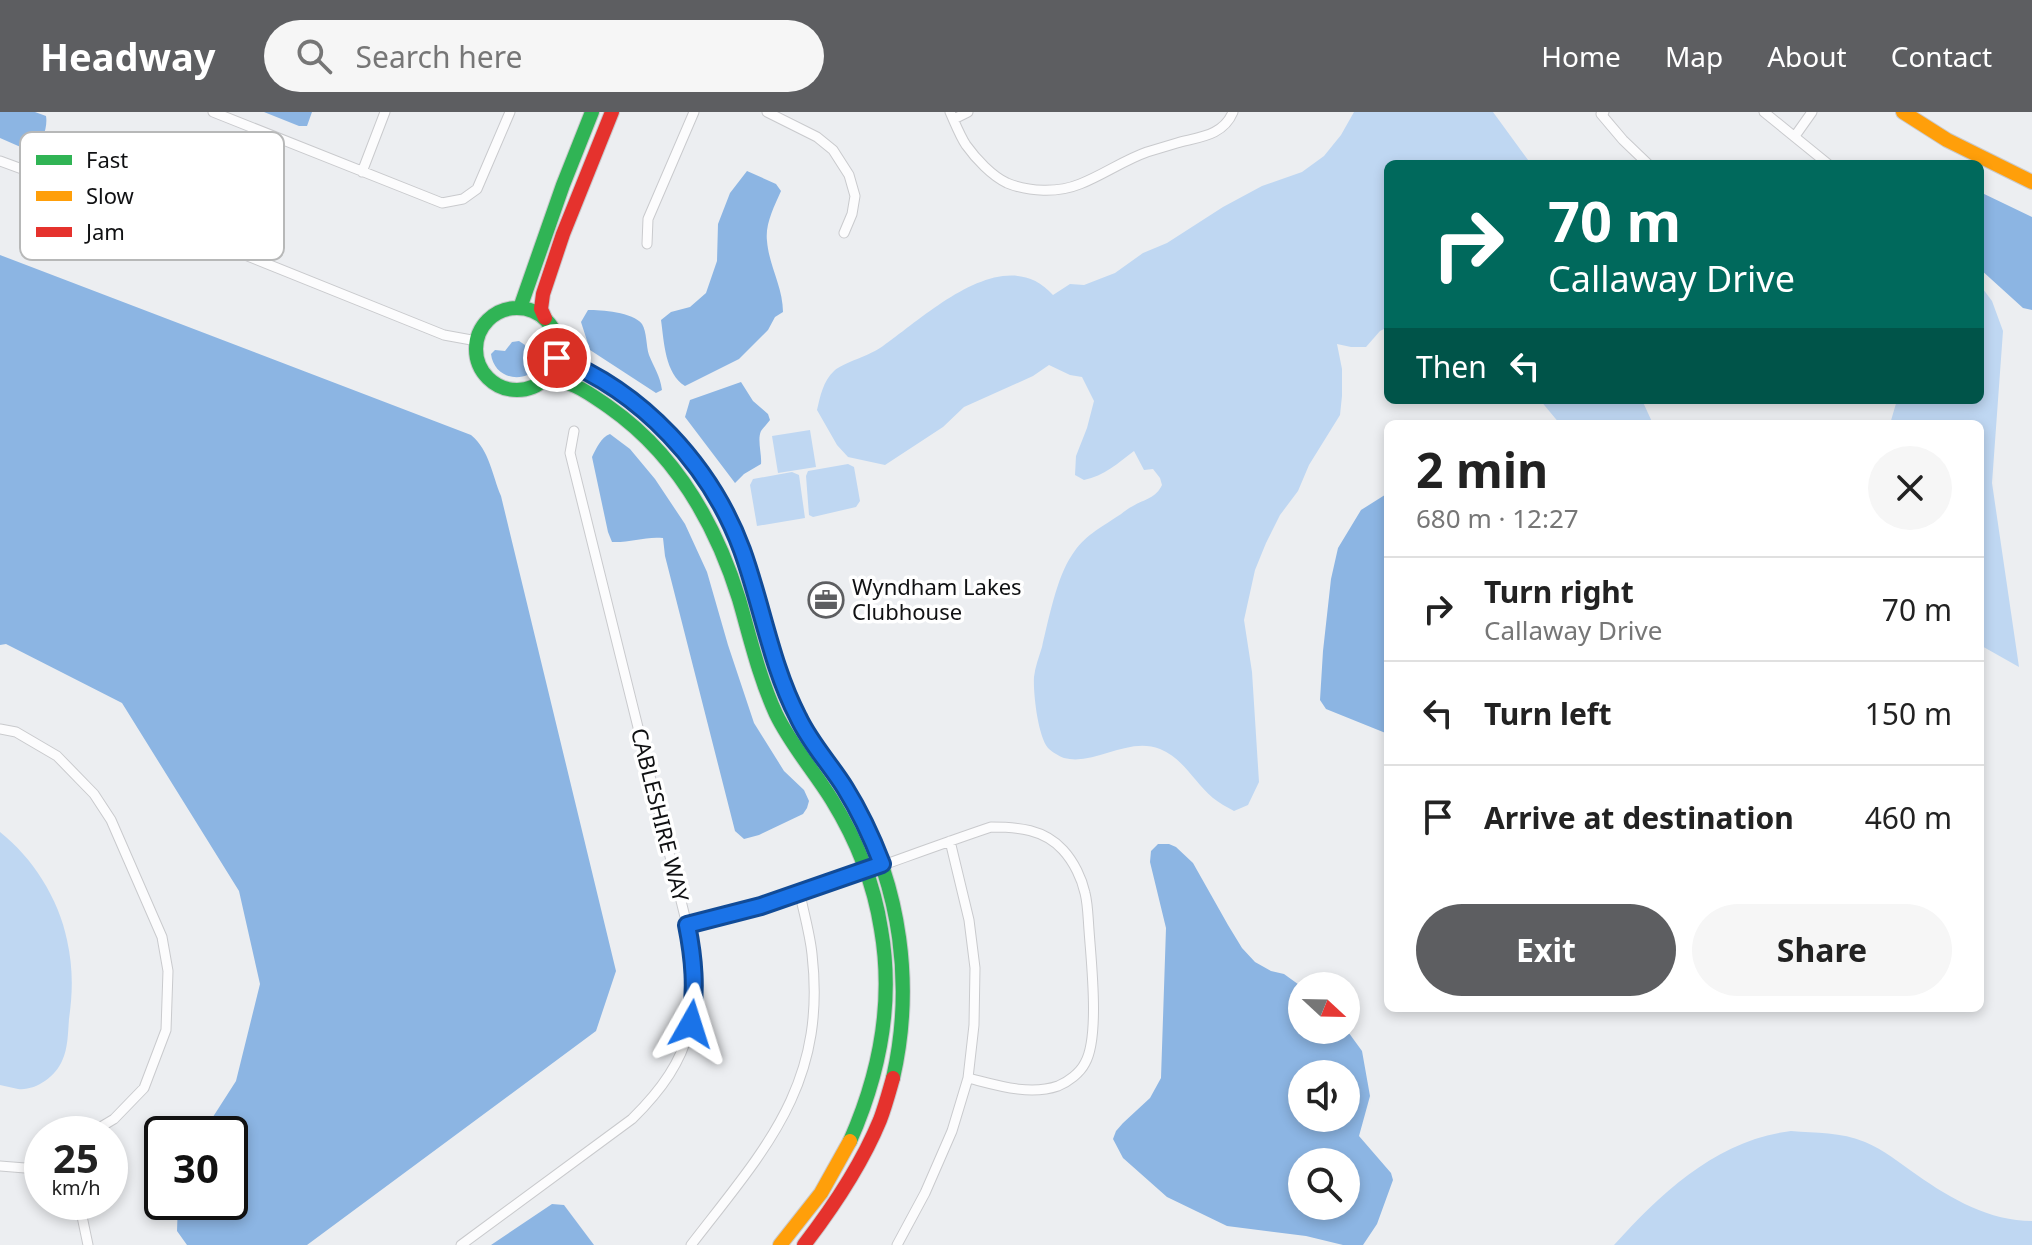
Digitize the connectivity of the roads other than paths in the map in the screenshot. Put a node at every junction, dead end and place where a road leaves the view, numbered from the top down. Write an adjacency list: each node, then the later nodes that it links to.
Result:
1 (213, 112): 15 (street)
2 (385, 112): 22 (street)
3 (510, 112): 22 (street)
4 (592, 112): 27 (street)
5 (612, 112): 28 (street)
6 (694, 112): 25 (street)
7 (767, 112): 24 (street)
8 (968, 112): 14 (street)
9 (1233, 112): 14 (street)
10 (1764, 112): 16 (street)
11 (1812, 112): 16 (street)
12 (1903, 112): 23 (street)
13 (1601, 113): 18 (street)
14 (952, 116)
15 (263, 132)
16 (1795, 136): 19 (street)
17 (284, 141): 22 (street)
18 (1644, 160)
19 (1823, 160)
20 (0, 161): 21 (street)
21 (20, 168)
22 (362, 172)
23 (2032, 182)
24 (844, 233)
25 (647, 244)
26 (257, 260): 29 (street)
27 (520, 308): 28 (street); 29 (street)
28 (545, 318): 30 (street)
29 (477, 341): 31 (street)
30 (557, 358): 31 (street); 33 (street)
31 (544, 381): 34 (street)
32 (574, 431): 40 (street, CABLESHIRE WAY)
33 (741, 548): 34 (street); 37 (street)
34 (723, 553): 38 (street)
35 (0, 729): 42 (street)
36 (950, 841): 37 (street); 41 (street); 41 (street)
37 (882, 864): 38 (street); 50 (street)
38 (866, 871): 39 (street); 49 (street)
39 (800, 894): 40 (street); 48 (street)
40 (687, 925): 47 (street, CABLESHIRE WAY)
41 (968, 1078): 51 (street)
42 (117, 1116)
43 (0, 1166): 44 (street)
44 (24, 1168)
45 (83, 1220): 46 (street)
46 (88, 1245)
47 (461, 1245)
48 (691, 1245)
49 (780, 1245)
50 (804, 1245)
51 (897, 1245)

